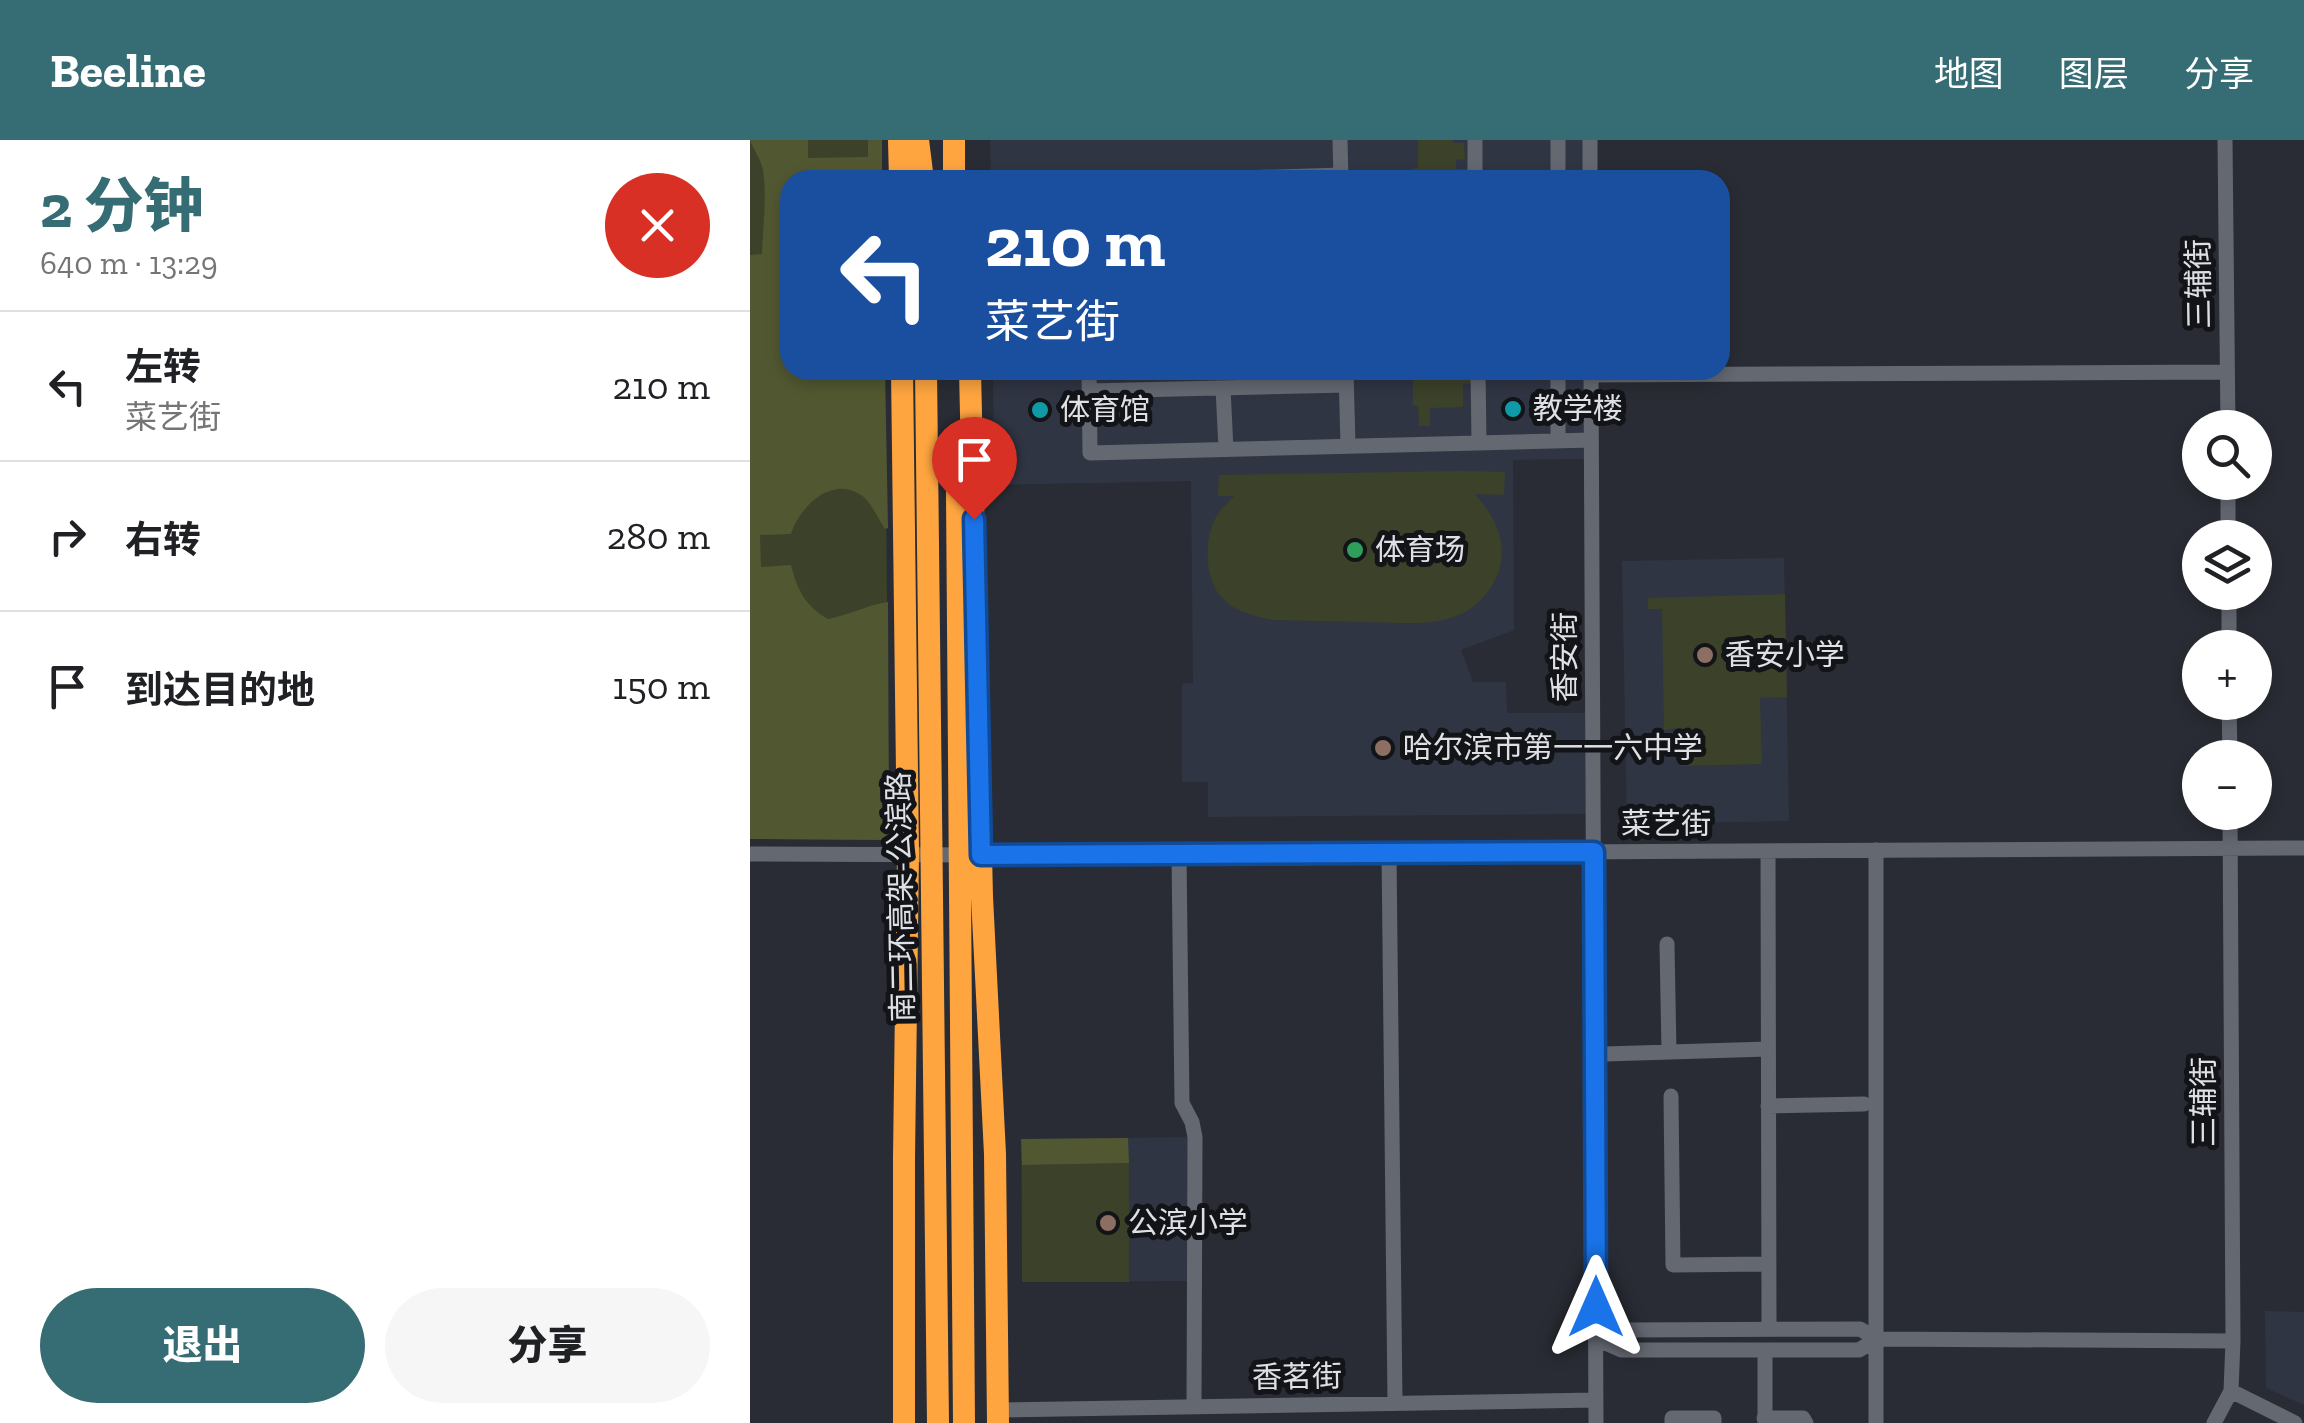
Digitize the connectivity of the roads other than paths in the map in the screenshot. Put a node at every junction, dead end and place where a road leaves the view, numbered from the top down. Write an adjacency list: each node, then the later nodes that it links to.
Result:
1 (900, 140): 10 (highway)
2 (922, 140): 11 (highway)
3 (954, 140): 12 (highway)
4 (968, 140): 13 (highway)
5 (1340, 140): 14 (street)
6 (1475, 140): 15 (street)
7 (1558, 140): 16 (street)
8 (1590, 140): 17 (street)
9 (2225, 140): 19 (street, 三辅街)
10 (900, 170)
11 (924, 170)
12 (954, 170)
13 (968, 170)
14 (1341, 170)
15 (1476, 170)
16 (1558, 170)
17 (1590, 170)
18 (1730, 372): 19 (street)
19 (2227, 372): 34 (street, 三辅街)
20 (902, 380): 48 (highway)
21 (926, 380): 51 (highway, 南二环高架-公滨路)
22 (956, 380): 59 (highway, 南二环高架-公滨路)
23 (970, 380): 50 (highway)
24 (1088, 380): 33 (street)
25 (1162, 380): 32 (street)
26 (1321, 380): 31 (street)
27 (1346, 380): 38 (street)
28 (1478, 380): 37 (street)
29 (1558, 380): 36 (street)
30 (1591, 380): 35 (street, 香安街)
31 (1223, 388): 32 (street); 39 (street)
32 (1162, 390): 33 (street)
33 (1089, 391): 39 (street)
34 (2228, 410)
35 (1592, 440): 36 (street); 46 (street, 香安街)
36 (1558, 441): 37 (street)
37 (1478, 443): 38 (street)
38 (1348, 446): 39 (street)
39 (1226, 449)
40 (2230, 830): 41 (street, 三辅街)
41 (2230, 848): 42 (street, 菜艺街); 44 (street, 菜艺街); 67 (street, 三辅街)
42 (2304, 848)
43 (1768, 850): 44 (street, 菜艺街); 46 (street, 菜艺街); 53 (street)
44 (1876, 850): 66 (street)
45 (1389, 852): 46 (street, 菜艺街); 49 (street, 菜艺街); 71 (street)
46 (1594, 852): 65 (street, 香安街)
47 (750, 854): 48 (street, 菜艺街)
48 (908, 854): 50 (street, 菜艺街); 60 (highway)
49 (1178, 854): 50 (street, 菜艺街); 72 (street)
50 (981, 855): 62 (highway)
51 (930, 898): 60 (highway); 76 (highway, 南二环高架-公滨路)
52 (1667, 944): 54 (street)
53 (1768, 1050): 54 (street); 58 (street)
54 (1669, 1052): 55 (street)
55 (1605, 1054)
56 (1671, 1096): 63 (street)
57 (1864, 1104): 58 (street)
58 (1768, 1106): 63 (street)
59 (962, 1155): 73 (highway); 77 (highway, 南二环高架-公滨路)
60 (904, 1158): 61 (highway)
61 (904, 1214): 62 (highway); 75 (highway)
62 (996, 1214): 73 (highway)
63 (1768, 1264): 64 (street)
64 (1769, 1329): 65 (street); 66 (street)
65 (1596, 1338): 68 (street); 70 (street, 香安街)
66 (1877, 1339): 67 (street); 68 (street); 82 (street)
67 (2233, 1342): 69 (street, 三辅街)
68 (1765, 1350): 74 (street)
69 (2231, 1390): 83 (street); 84 (street)
70 (1596, 1400): 71 (street, 香茗街); 78 (street, 香安街)
71 (1395, 1403): 72 (street, 香茗街)
72 (1194, 1406): 73 (street, 香茗街)
73 (998, 1417)
74 (1764, 1420): 81 (street)
75 (904, 1423)
76 (938, 1423)
77 (964, 1423)
78 (1596, 1423)
79 (1672, 1423): 80 (street)
80 (1714, 1423)
81 (1806, 1423)
82 (1876, 1423)
83 (2214, 1423)
84 (2296, 1423)

